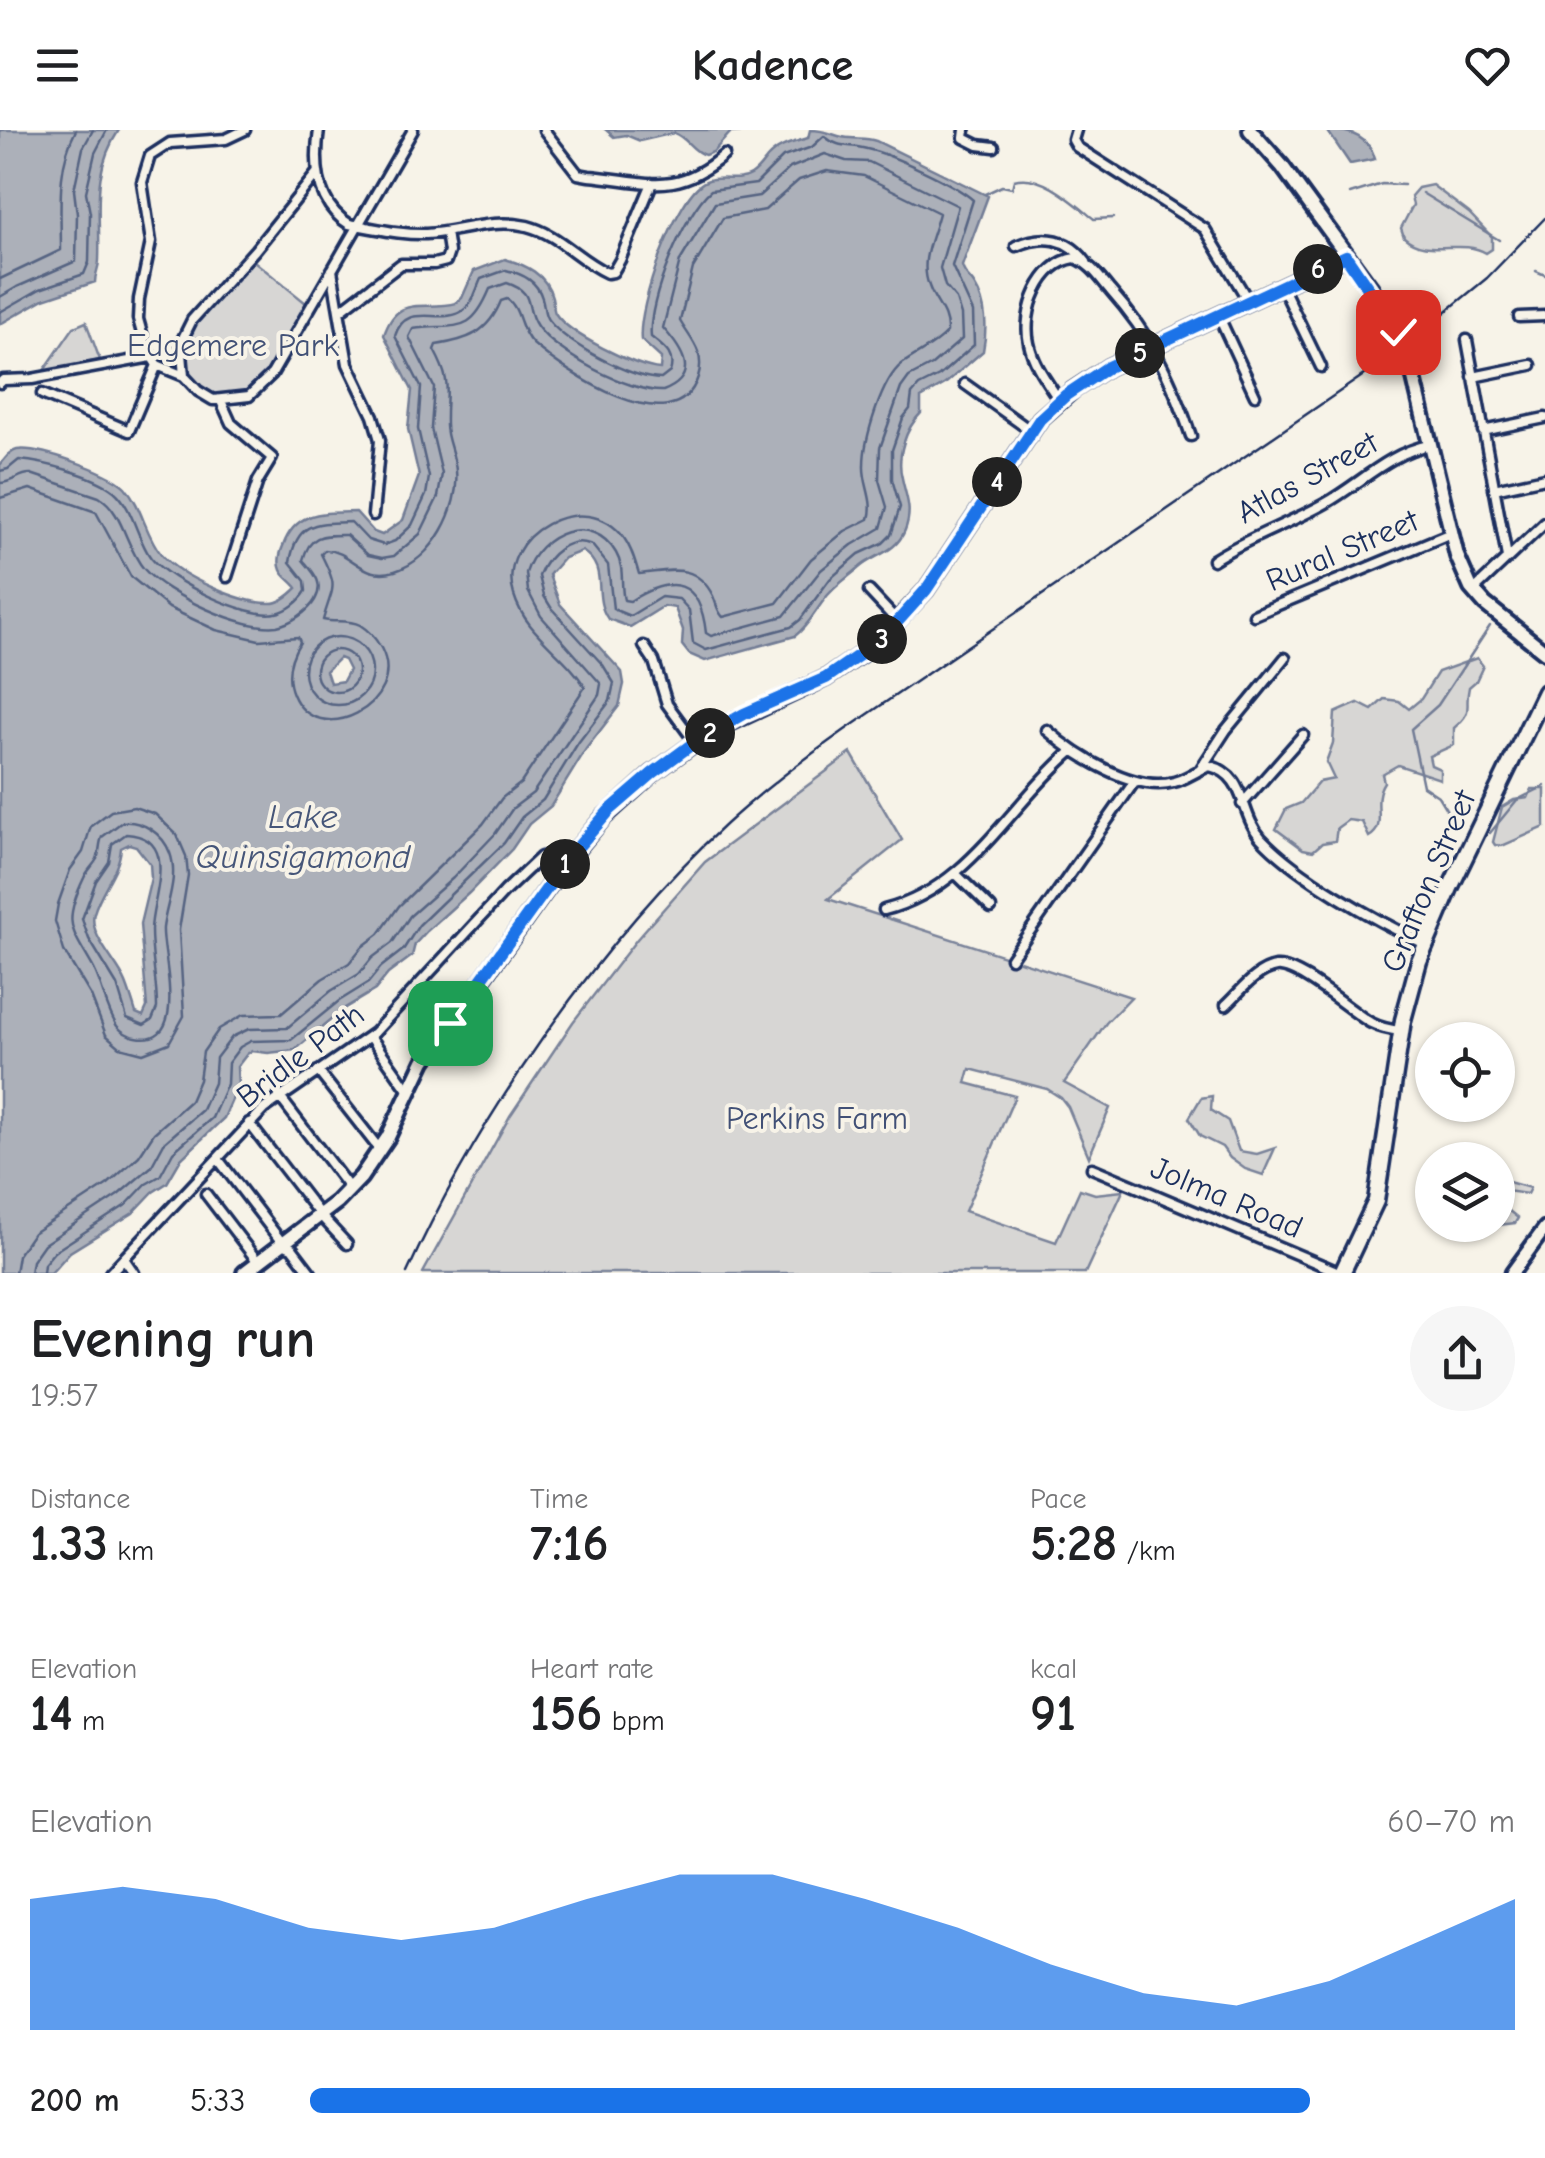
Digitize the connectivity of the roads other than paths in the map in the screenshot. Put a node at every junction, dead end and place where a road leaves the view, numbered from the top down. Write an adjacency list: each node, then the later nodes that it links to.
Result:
1 (245, 130): 26 (street)
2 (318, 130): 10 (street)
3 (413, 130): 12 (street)
4 (544, 130): 11 (street)
5 (1076, 130): 19 (street)
6 (1250, 130): 15 (main road)
7 (964, 134): 8 (street)
8 (994, 147)
9 (724, 154): 11 (street)
10 (317, 173): 12 (street); 29 (street)
11 (652, 183): 13 (street)
12 (359, 226): 13 (street); 17 (street)
13 (446, 232): 20 (street)
14 (1016, 246): 16 (street)
15 (1346, 256): 18 (main road); 41 (main road)
16 (1088, 266): 25 (street); 35 (street)
17 (332, 270): 20 (street); 36 (street)
18 (1282, 286): 19 (main road); 28 (street)
19 (1249, 302): 21 (main road)
20 (341, 310): 44 (street)
21 (1218, 316): 25 (main road); 34 (street)
22 (1545, 316): 23 (street)
23 (1520, 317)
24 (1467, 340): 30 (street)
25 (1152, 346): 35 (main road); 40 (street)
26 (154, 361): 29 (street); 31 (street); 33 (street)
27 (1531, 365): 30 (street)
28 (1321, 366)
29 (184, 376): 36 (street)
30 (1472, 377): 39 (street)
31 (0, 384)
32 (965, 384): 38 (street)
33 (42, 394)
34 (1254, 396)
35 (1059, 400): 38 (main road)
36 (221, 401): 49 (street)
37 (1545, 418): 39 (street)
38 (1032, 431): 53 (main road)
39 (1482, 431): 43 (street)
40 (1191, 436)
41 (1429, 445): 46 (main road); 48 (street, Atlas Street)
42 (1545, 478): 43 (street)
43 (1494, 489): 47 (street)
44 (373, 515)
45 (1545, 523): 47 (street)
46 (1451, 533): 51 (main road); 52 (street, Rural Street)
47 (1507, 557): 51 (street)
48 (1213, 560)
49 (227, 577)
50 (869, 591): 53 (street)
51 (1472, 591): 55 (main road)
52 (1254, 615)
53 (899, 623): 60 (main road)
54 (644, 646): 60 (street)
55 (1545, 652)
56 (1285, 658): 62 (street)
57 (1545, 692): 69 (highway, Grafton Street)
58 (1047, 730): 61 (street)
59 (1303, 735): 64 (street)
60 (695, 742): 65 (main road)
61 (1072, 752): 63 (street); 66 (street)
62 (1200, 770): 63 (street); 64 (street)
63 (1134, 781): 70 (street)
64 (1242, 804): 69 (street)
65 (567, 861): 73 (street, Bridle Path); 75 (main road)
66 (957, 874): 67 (street); 68 (street)
67 (991, 908)
68 (884, 910)
69 (1425, 944): 72 (highway, Grafton Street)
70 (1011, 958)
71 (1226, 1005): 72 (street)
72 (1401, 1031): 93 (highway, Grafton Street)
73 (370, 1036): 74 (street, Bridle Path); 75 (street)
74 (318, 1071): 76 (street, Bridle Path); 78 (street)
75 (408, 1090): 78 (main road)
76 (279, 1096): 77 (street, Bridle Path); 81 (street)
77 (249, 1123): 79 (street, Bridle Path); 83 (street)
78 (380, 1150): 81 (main road)
79 (218, 1159): 85 (street); 87 (street, Bridle Path)
80 (1092, 1168): 93 (street, Jolma Road)
81 (350, 1189): 83 (main road)
82 (206, 1194): 88 (street)
83 (320, 1215): 85 (main road); 86 (street)
84 (1545, 1228): 94 (street)
85 (282, 1244): 88 (main road); 92 (street)
86 (347, 1244)
87 (125, 1260): 89 (street, Bridle Path); 90 (street)
88 (258, 1262): 91 (main road)
89 (110, 1273)
90 (134, 1273)
91 (244, 1273)
92 (311, 1273)
93 (1342, 1273)
94 (1512, 1273)

